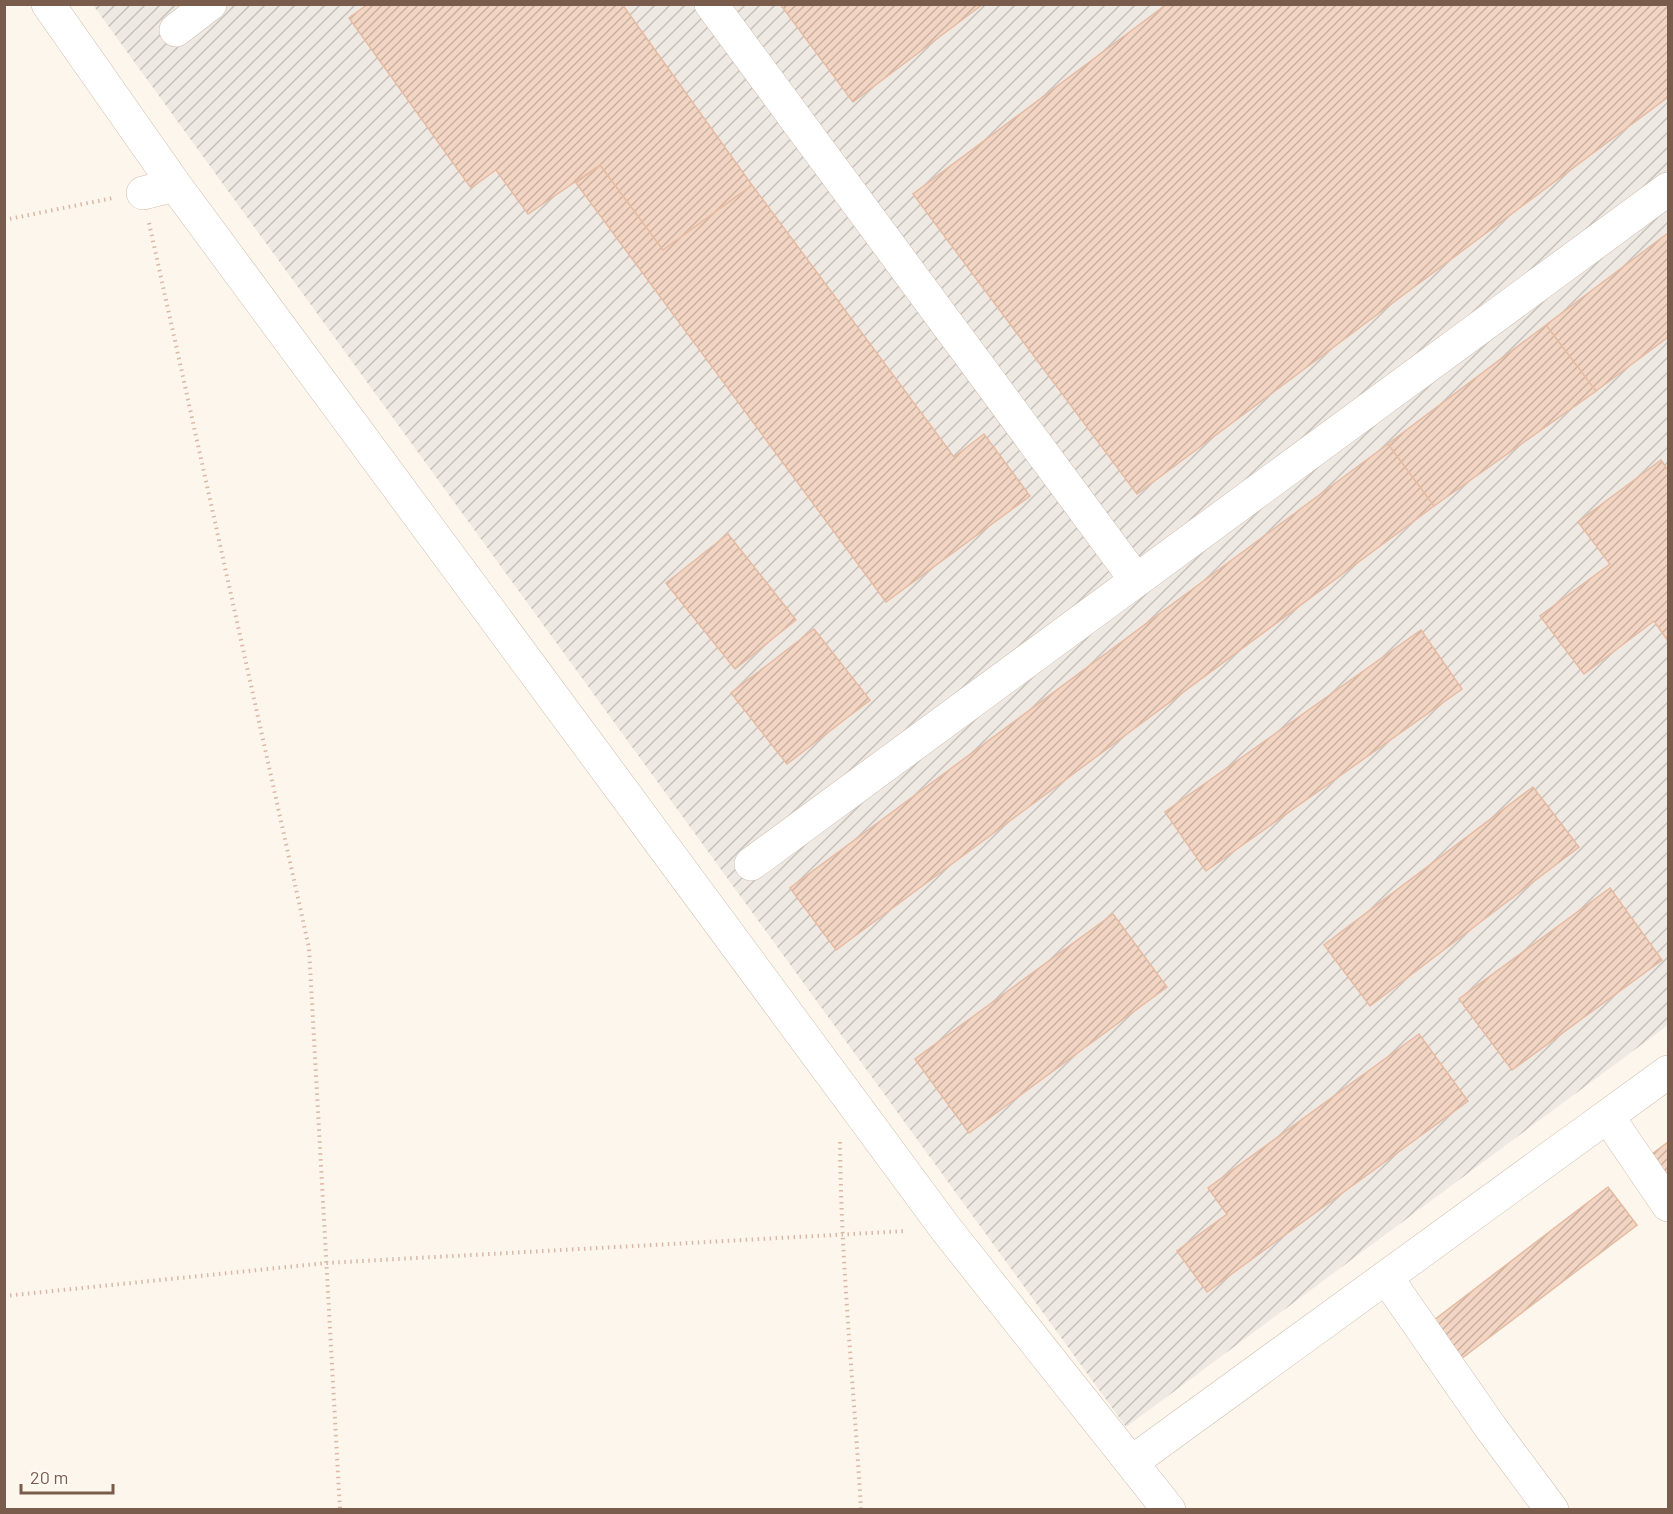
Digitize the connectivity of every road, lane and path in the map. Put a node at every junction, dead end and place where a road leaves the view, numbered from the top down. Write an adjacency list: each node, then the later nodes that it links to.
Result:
1 (48, 4): 5 (street)
2 (210, 4): 4 (street)
3 (711, 4): 9 (street)
4 (176, 30)
5 (175, 185): 7 (street); 12 (street)
6 (1668, 189): 9 (street)
7 (143, 193): 8 (path); 17 (path)
8 (4, 220)
9 (1136, 580): 10 (street)
10 (751, 864)
11 (1668, 1072): 13 (street)
12 (840, 1086): 15 (street); 16 (path)
13 (1608, 1117): 14 (street); 18 (street)
14 (1668, 1205)
15 (946, 1229): 16 (path); 20 (street)
16 (841, 1233): 17 (path); 22 (path)
17 (326, 1263): 19 (path); 21 (path)
18 (1386, 1276): 20 (street); 24 (street)
19 (4, 1296)
20 (1132, 1462): 23 (street)
21 (339, 1509)
22 (861, 1509)
23 (1169, 1509)
24 (1552, 1509)

